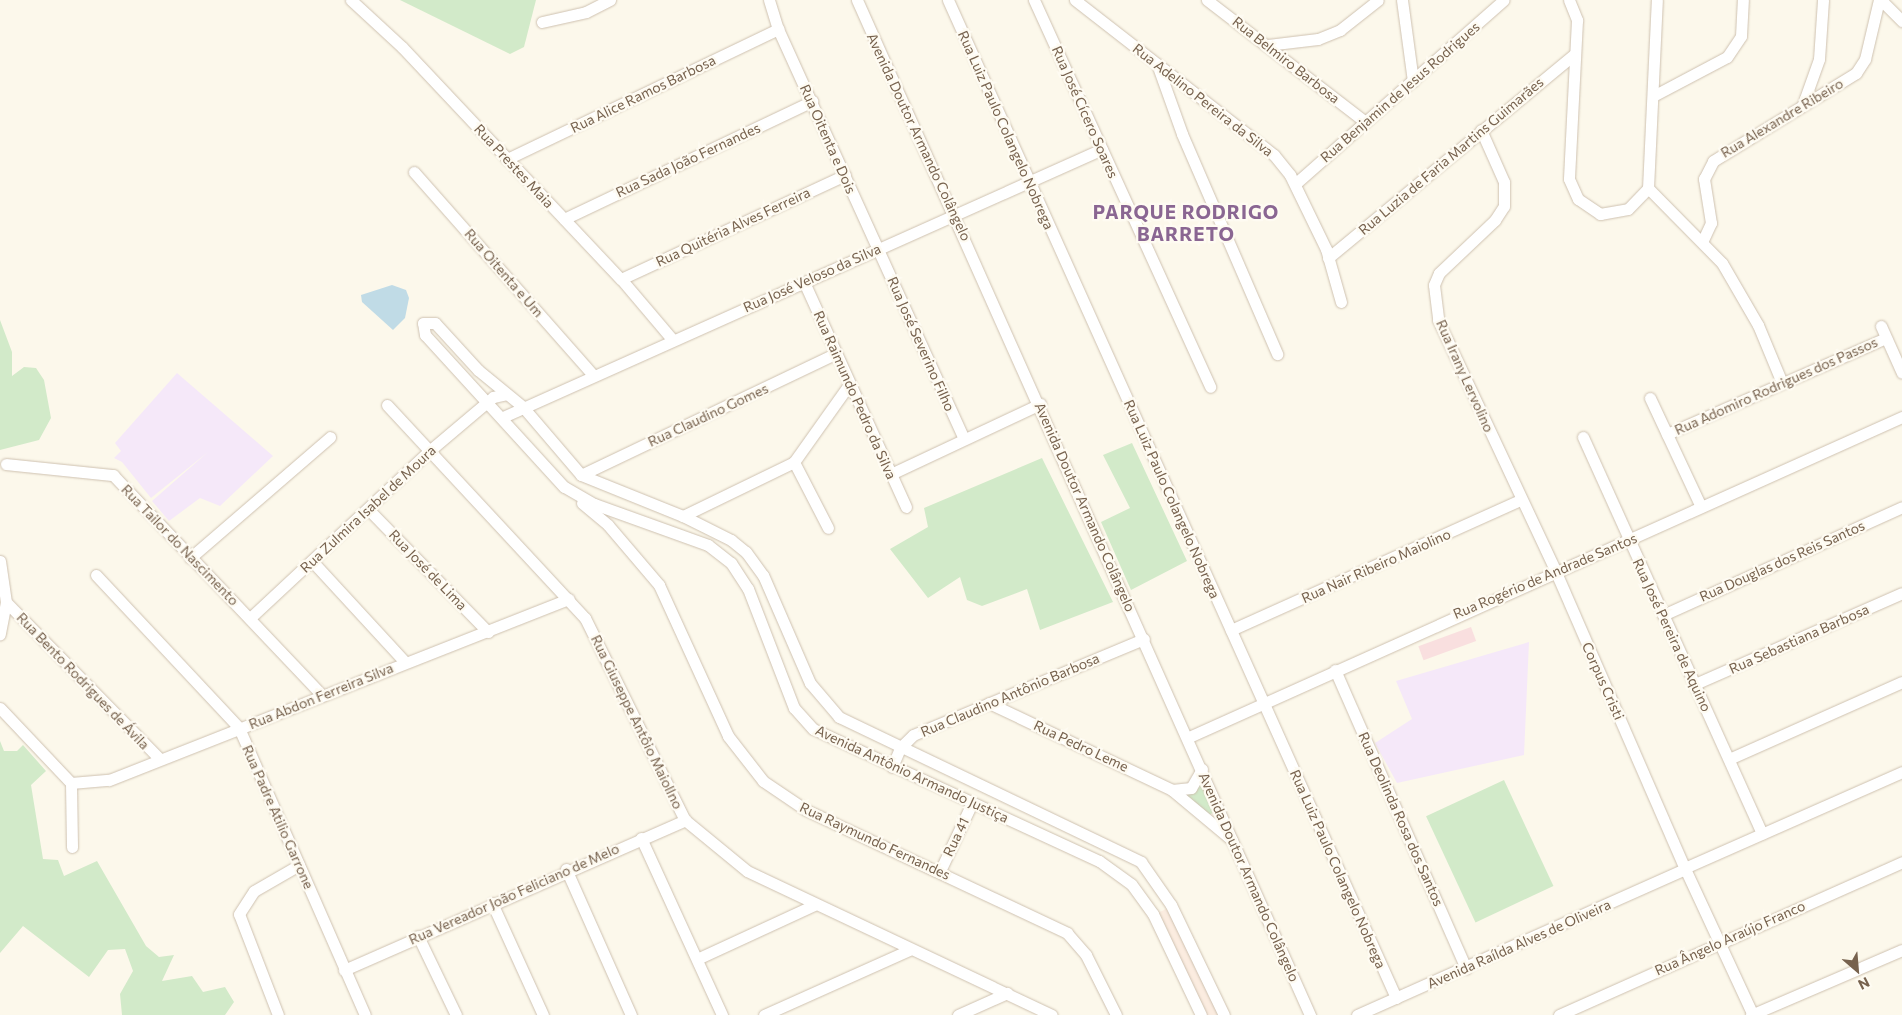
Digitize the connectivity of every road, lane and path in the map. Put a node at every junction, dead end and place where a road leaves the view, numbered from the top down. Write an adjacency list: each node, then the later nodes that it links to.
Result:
1 (351, 0): 30 (street, Rua Prestes Maia)
2 (610, 0): 18 (street)
3 (769, 0): 19 (street)
4 (857, 0): 36 (street, Avenida Doutor Armando Colângelo)
5 (948, 0): 33 (street, Rua Luiz Paulo Colangelo Nobrega)
6 (1034, 0): 29 (street, Rua José Cícero Soares)
7 (1075, 0): 22 (street, Rua Adelino Pereira da Silva)
8 (1207, 0): 20 (street, Rua Belmiro Barbosa)
9 (1378, 0): 20 (street)
10 (1402, 0): 23 (street)
11 (1504, 0): 23 (street, Rua Benjamin de Jesus Rodrigues)
12 (1569, 0): 21 (street)
13 (1657, 0): 24 (street)
14 (1743, 0): 24 (street)
15 (1823, 0): 26 (street)
16 (1880, 0): 17 (street); 26 (street, Rua Alexandre Ribeiro)
17 (1902, 21)
18 (542, 22)
19 (778, 29): 25 (street, Rua Oitenta e Dois); 30 (street, Rua Alice Ramos Barbosa)
20 (1268, 45): 27 (street, Rua Belmiro Barbosa)
21 (1575, 54): 28 (street, Rua Luzia de Faria Martins Guimarães); 35 (street)
22 (1157, 64): 34 (street, Rua Adelino Pereira da Silva); 48 (street)
23 (1413, 81): 27 (street, Rua Benjamin de Jesus Rodrigues)
24 (1655, 95): 35 (street)
25 (812, 101): 32 (street, Rua Oitenta e Dois); 37 (street, Rua Sada João Fernandes)
26 (1803, 104): 38 (street, Rua Alexandre Ribeiro)
27 (1364, 121): 34 (street, Rua Benjamin de Jesus Rodrigues)
28 (1481, 130): 40 (street, Rua Luzia de Faria Martins Guimarães); 73 (street, Rua Irany Lervolino)
29 (1102, 149): 33 (street, Rua José Veloso da Silva); 53 (street, Rua José Cícero Soares)
30 (507, 159): 37 (street, Rua Prestes Maia)
31 (414, 172): 50 (street, Rua Oitenta e Um)
32 (845, 175): 39 (street, Rua Oitenta e Dois); 41 (street, Rua Quitéria Alves Ferreira)
33 (1029, 182): 36 (street, Rua José Veloso da Silva); 93 (street, Rua Luiz Paulo Colangelo Nobrega)
34 (1295, 184): 40 (street, Rua Adelino Pereira da Silva)
35 (1648, 188): 38 (street)
36 (956, 214): 39 (street, Rua José Veloso da Silva); 57 (street, Avenida Doutor Armando Colângelo)
37 (564, 219): 41 (street, Rua Prestes Maia)
38 (1703, 240): 51 (street)
39 (878, 249): 42 (street, Rua José Veloso da Silva); 65 (street, Rua José Severino Filho)
40 (1328, 258): 43 (street, Rua Adelino Pereira da Silva)
41 (621, 278): 45 (street, Rua Prestes Maia)
42 (804, 282): 45 (street, Rua José Veloso da Silva); 47 (street, Rua Raimundo Pedro da Silva)
43 (1340, 302)
44 (1881, 326): 46 (street)
45 (671, 338): 50 (street, Rua José Veloso da Silva)
46 (1886, 338): 49 (street); 51 (street, Rua Adomiro Rodrigues dos Passos)
47 (835, 354): 52 (street, Rua Raimundo Pedro da Silva); 70 (street, Rua Claudino Gomes)
48 (1277, 354)
49 (1902, 373)
50 (593, 375): 59 (street, Rua José Veloso da Silva)
51 (1782, 383): 62 (street, Rua Adomiro Rodrigues dos Passos)
52 (848, 386): 67 (street); 69 (street, Rua Raimundo Pedro da Silva)
53 (1210, 387)
54 (507, 394): 56 (street); 56 (street, Avenida Antônio Armando Justiça); 59 (street)
55 (1650, 398): 62 (street)
56 (490, 404): 60 (street, Avenida Antônio Armando Justiça); 66 (street, Rua Zulmira Isabel de Moura)
57 (1040, 404): 65 (street); 96 (street, Avenida Doutor Armando Colângelo)
58 (387, 406): 66 (street, Rua Giuseppe Antôio Maiollno)
59 (523, 406): 60 (street, Rua José Veloso da Silva); 70 (street, Avenida Antônio Armando Justiça)
60 (503, 417): 71 (street, Avenida Antônio Armando Justiça)
61 (1902, 417): 75 (street, Rua Rogério de Andrade Santos)
62 (1667, 434): 75 (street)
63 (330, 437): 83 (street)
64 (1583, 437): 82 (street, Rua José Pereira de Aquino)
65 (964, 439): 69 (street)
66 (428, 452): 77 (street, Rua Zulmira Isabel de Moura); 89 (street, Rua Giuseppe Antôio Maiollno)
67 (794, 462): 79 (street); 81 (street)
68 (2, 463): 83 (street, Rua Tailor do Nascimento)
69 (891, 474): 74 (street, Rua Raimundo Pedro da Silva)
70 (582, 475): 72 (street, Avenida Antônio Armando Justiça)
71 (564, 487): 78 (street, Avenida Antônio Armando Justiça); 80 (street, Rua Raymundo Fernandes)
72 (619, 493): 78 (street); 79 (street, Avenida Antônio Armando Justiça)
73 (1520, 500): 86 (street, Corpus Cristi); 93 (street, Rua Nair Ribeiro Maiolino)
74 (906, 507)
75 (1701, 507): 82 (street, Rua Rogério de Andrade Santos)
76 (1902, 507): 91 (street, Rua Douglas dos Reis Santos)
77 (368, 509): 85 (street, Rua Zulmira Isabel de Moura); 94 (street, Rua José de Lima)
78 (614, 512): 80 (street); 110 (street, Avenida Antônio Armando Justiça)
79 (683, 516): 107 (street, Avenida Antônio Armando Justiça)
80 (608, 525): 127 (street, Rua Raymundo Fernandes)
81 (828, 528)
82 (1628, 541): 86 (street, Rua Rogério de Andrade Santos); 91 (street, Rua José Pereira de Aquino)
83 (190, 558): 92 (street, Rua Tailor do Nascimento)
84 (0, 561): 90 (street)
85 (312, 561): 92 (street, Rua Zulmira Isabel de Moura); 97 (street)
86 (1555, 570): 98 (street, Rua Rogério de Andrade Santos); 125 (street, Corpus Cristi)
87 (96, 575): 105 (street, Rua Padre Atilio Garrone)
88 (1902, 594): 100 (street, Rua Sebastiana Barbosa)
89 (569, 599): 94 (street, Rua Abdon Ferreira Silva); 118 (street, Rua Giuseppe Antôio Maiollno)
90 (6, 602): 95 (street); 108 (street, Rua Bento Rodrigues de Ávila)
91 (1663, 615): 100 (street, Rua José Pereira de Aquino)
92 (250, 618): 101 (street, Rua Tailor do Nascimento)
93 (1231, 630): 103 (street, Rua Luiz Paulo Colangelo Nobrega)
94 (488, 632): 97 (street, Rua Abdon Ferreira Silva)
95 (0, 634)
96 (1144, 640): 102 (street, Rua Claudino Antônio Barbosa); 106 (street, Avenida Doutor Armando Colângelo)
97 (405, 662): 101 (street, Rua Abdon Ferreira Silva)
98 (1335, 670): 103 (street, Rua Rogério de Andrade Santos); 135 (street, Rua Deolinda Rosa dos Santos)
99 (1902, 682): 109 (street)
100 (1695, 684): 109 (street, Rua José Pereira de Aquino)
101 (322, 694): 105 (street, Rua Abdon Ferreira Silva)
102 (990, 703): 107 (street, Rua Claudino Antônio Barbosa); 115 (street, Rua Pedro Leme)
103 (1263, 704): 106 (street, Rua Rogério de Andrade Santos); 138 (street, Rua Luiz Paulo Colangelo Nobrega)
104 (0, 708): 113 (street)
105 (239, 728): 108 (street, Rua Abdon Ferreira Silva); 124 (street, Rua Padre Atilio Garrone)
106 (1189, 737): 111 (street, Avenida Doutor Armando Colângelo)
107 (900, 748): 110 (street, Rua Claudino Antônio Barbosa); 114 (street, Avenida Antônio Armando Justiça)
108 (160, 759): 113 (street, Rua Abdon Ferreira Silva)
109 (1729, 759): 119 (street, Rua José Pereira de Aquino)
110 (892, 767): 116 (street, Avenida Antônio Armando Justiça)
111 (1202, 769): 115 (street); 121 (street, Avenida Doutor Armando Colângelo)
112 (1902, 772): 119 (street, Avenida Raílda Alves de Oliveira)
113 (71, 783): 122 (street)
114 (992, 788): 117 (street); 150 (street, Avenida Antônio Armando Justiça)
115 (1172, 790): 121 (street, Rua Pedro Leme)
116 (972, 803): 117 (street, Avenida Antônio Armando Justiça); 127 (street, Rua 41)
117 (984, 808): 149 (street, Avenida Antônio Armando Justiça)
118 (685, 820): 120 (street, Rua Vereador João Feliciano de Melo); 129 (street, Rua Giuseppe Antôio Maiollno)
119 (1762, 834): 125 (street, Avenida Raílda Alves de Oliveira)
120 (641, 838): 126 (street, Rua Vereador João Feliciano de Melo); 134 (street)
121 (1235, 843): 151 (street, Avenida Doutor Armando Colângelo)
122 (72, 847)
123 (1902, 862): 131 (street, Rua Ângelo Araújo Franco)
124 (299, 865): 136 (street, Rua Padre Atilio Garrone); 139 (street)
125 (1685, 868): 131 (street, Corpus Cristi); 135 (street, Avenida Raílda Alves de Oliveira)
126 (566, 869): 128 (street, Rua Vereador João Feliciano de Melo); 143 (street)
127 (940, 871): 148 (street, Rua Raymundo Fernandes)
128 (492, 903): 130 (street, Rua Vereador João Feliciano de Melo); 142 (street)
129 (814, 905): 132 (street, Rua Giuseppe Antôio Maiollno); 134 (street)
130 (418, 936): 136 (street, Rua Vereador João Feliciano de Melo); 141 (street)
131 (1720, 942): 153 (street, Rua Ângelo Araújo Franco); 154 (street, Corpus Cristi)
132 (909, 950): 137 (street, Rua Giuseppe Antôio Maiollno); 145 (street)
133 (1902, 950): 154 (street)
134 (697, 958): 144 (street)
135 (1466, 968): 138 (street, Avenida Raílda Alves de Oliveira)
136 (344, 970): 140 (street, Rua Padre Atilio Garrone)
137 (1007, 993): 146 (street); 147 (street, Rua Giuseppe Antôio Maiollno)
138 (1396, 998): 152 (street, Avenida Raílda Alves de Oliveira)
139 (278, 1015)
140 (365, 1015)
141 (456, 1015)
142 (543, 1015)
143 (631, 1015)
144 (722, 1015)
145 (764, 1015)
146 (958, 1015)
147 (1052, 1015)
148 (1116, 1015)
149 (1200, 1015)
150 (1224, 1015)
151 (1310, 1015)
152 (1357, 1015)
153 (1559, 1015)
154 (1752, 1015)

